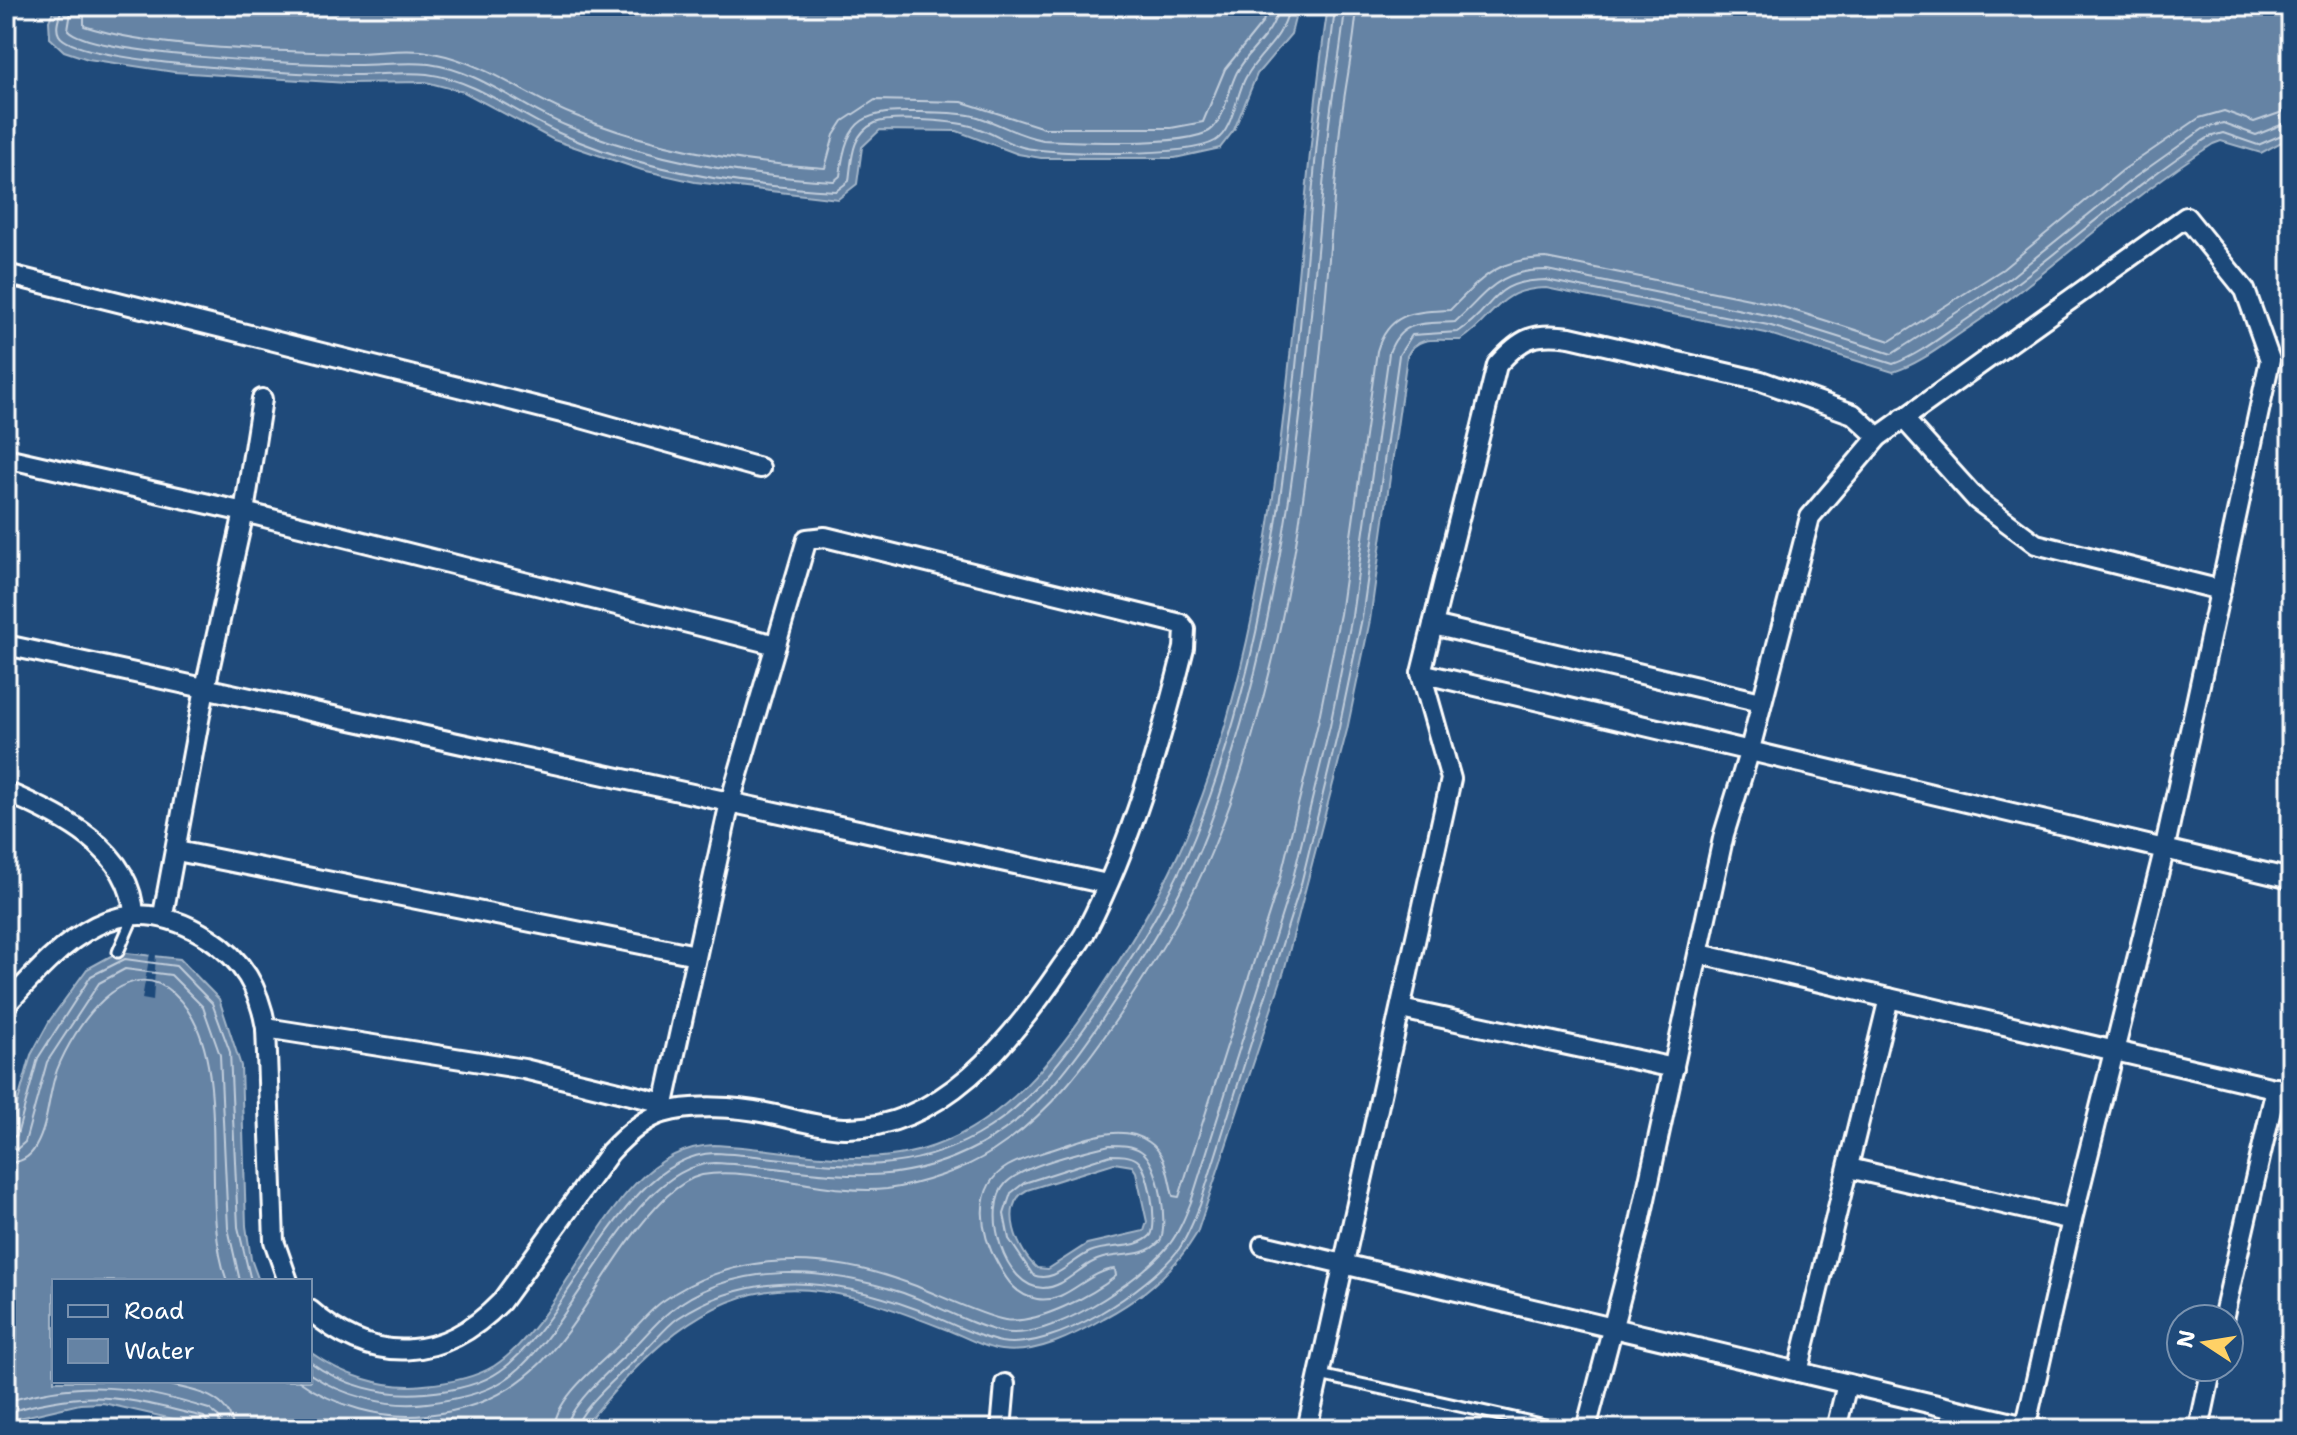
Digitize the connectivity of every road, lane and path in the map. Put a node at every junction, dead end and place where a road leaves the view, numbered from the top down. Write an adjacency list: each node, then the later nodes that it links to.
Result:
1 (6, 274): 6 (street)
2 (262, 399): 7 (street)
3 (1903, 418): 4 (street); 8 (street); 8 (street)
4 (1878, 437): 9 (street); 14 (street)
5 (6, 458): 7 (street)
6 (760, 468)
7 (244, 512): 11 (street); 13 (street)
8 (2221, 590): 19 (street)
9 (1433, 625): 12 (street); 14 (street)
10 (6, 645): 13 (street)
11 (776, 645): 17 (street); 21 (street)
12 (1421, 673): 15 (street); 29 (street)
13 (205, 688): 17 (street); 18 (street)
14 (1761, 702): 15 (street)
15 (1749, 753): 19 (street); 25 (street)
16 (6, 792): 22 (street)
17 (730, 802): 21 (street); 26 (street)
18 (177, 851): 23 (street); 26 (street)
19 (2164, 851): 20 (street); 31 (street)
20 (2291, 879)
21 (1107, 884): 34 (street)
22 (134, 915): 23 (street); 24 (lane); 28 (street)
23 (163, 915): 30 (street)
24 (118, 952)
25 (1700, 954): 27 (street); 32 (street)
26 (696, 955): 34 (street)
27 (1889, 998): 31 (street); 35 (street)
28 (6, 1005)
29 (1401, 1009): 32 (street); 38 (street)
30 (266, 1028): 34 (street); 39 (street)
31 (2114, 1050): 33 (street); 36 (street)
32 (1674, 1068): 42 (street)
33 (2284, 1090): 40 (street)
34 (663, 1108): 41 (street)
35 (1849, 1168): 36 (street); 43 (street)
36 (2072, 1220): 48 (street)
37 (1263, 1245): 38 (street)
38 (1346, 1264): 42 (street); 44 (street)
39 (287, 1279)
40 (2227, 1303)
41 (312, 1311)
42 (1611, 1327): 43 (street); 52 (street)
43 (1798, 1372): 47 (street)
44 (1320, 1375): 50 (street); 51 (lane)
45 (2209, 1383): 54 (street)
46 (1005, 1384): 49 (street)
47 (1847, 1384): 48 (street); 53 (street)
48 (2029, 1428)
49 (1001, 1429)
50 (1307, 1429)
51 (1563, 1429)
52 (1586, 1429)
53 (1836, 1429)
54 (2199, 1429)

